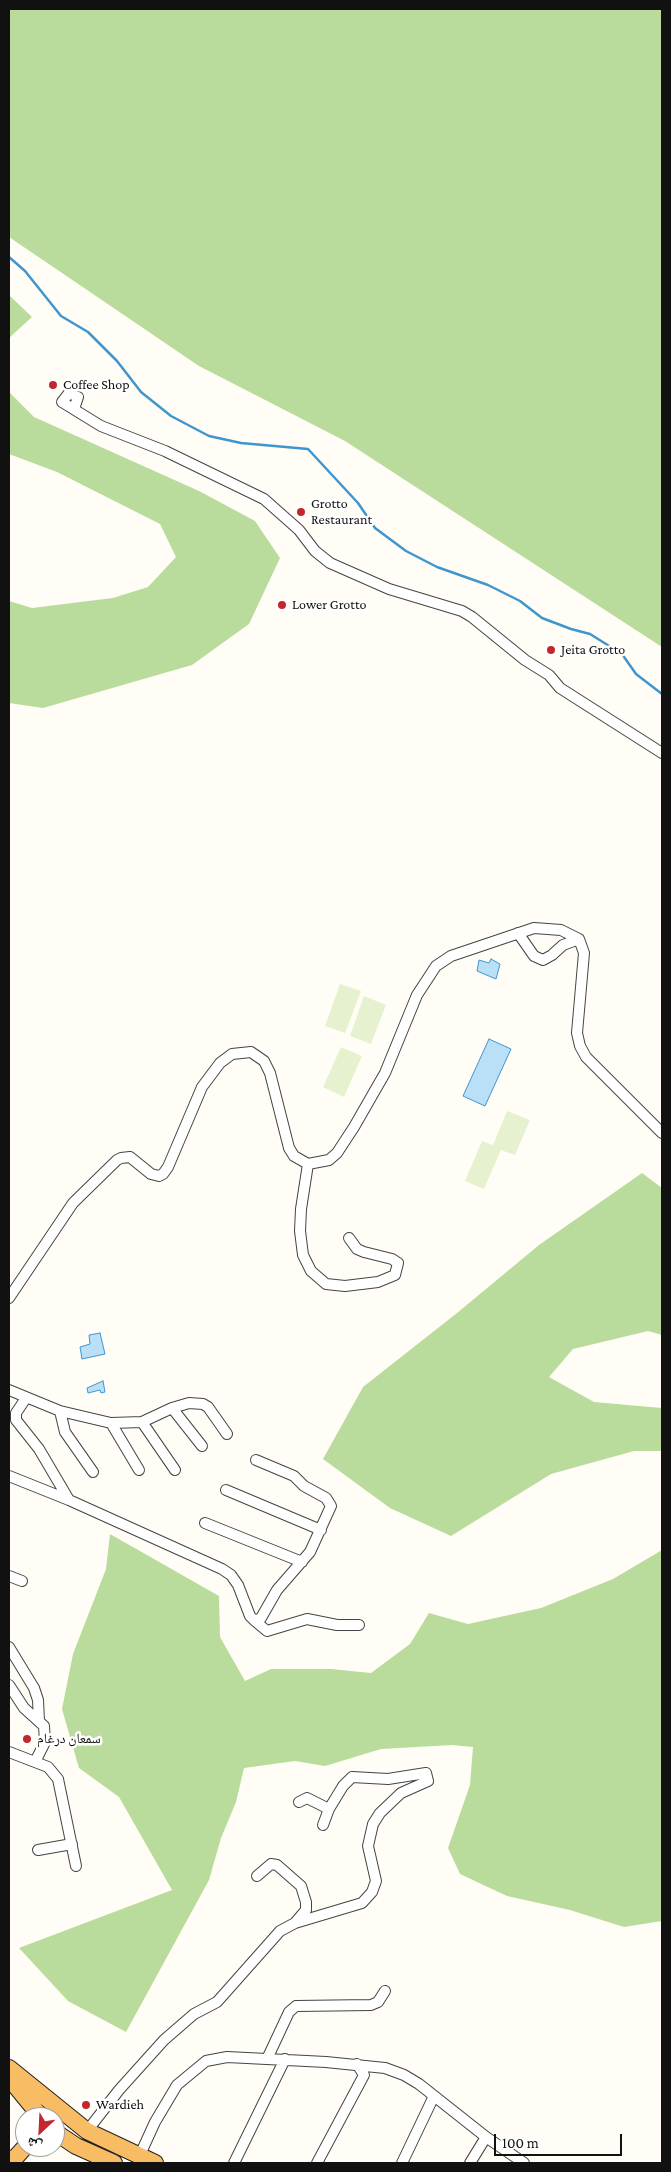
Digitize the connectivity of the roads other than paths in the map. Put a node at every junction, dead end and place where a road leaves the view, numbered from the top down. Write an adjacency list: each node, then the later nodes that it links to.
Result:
1 (74, 409): 2 (street)
2 (662, 753)
3 (518, 933): 4 (street); 4 (street); 6 (street)
4 (579, 940): 5 (street)
5 (662, 1133)
6 (308, 1164): 7 (street); 8 (street)
7 (349, 1238)
8 (9, 1298)
9 (9, 1390): 10 (street)
10 (26, 1398): 12 (street); 23 (street)
11 (172, 1408): 13 (street); 15 (street); 16 (street)
12 (60, 1411): 14 (street); 20 (street)
13 (142, 1422): 14 (street); 19 (street)
14 (111, 1423): 18 (street)
15 (226, 1434)
16 (202, 1446)
17 (256, 1460): 25 (street)
18 (139, 1470)
19 (175, 1470)
20 (93, 1472)
21 (9, 1476): 23 (street)
22 (226, 1490): 25 (street)
23 (69, 1500): 29 (street)
24 (205, 1523): 26 (street)
25 (321, 1530): 26 (street)
26 (302, 1562): 29 (street)
27 (9, 1576): 28 (street)
28 (22, 1581)
29 (255, 1621): 30 (street)
30 (359, 1625)
31 (9, 1647): 33 (street)
32 (9, 1686): 33 (street)
33 (40, 1721): 35 (street)
34 (9, 1752): 35 (street)
35 (35, 1762): 39 (street)
36 (299, 1802): 37 (street)
37 (330, 1809): 38 (street); 43 (street)
38 (324, 1825)
39 (72, 1844): 40 (street); 41 (street)
40 (38, 1850)
41 (76, 1866)
42 (257, 1876): 43 (street)
43 (295, 1923): 53 (street)
44 (385, 1991): 45 (street)
45 (267, 2059): 46 (street); 56 (street)
46 (285, 2060): 47 (street); 59 (street)
47 (357, 2064): 50 (street); 60 (street)
48 (9, 2068): 53 (highway)
49 (9, 2078): 51 (highway)
50 (434, 2096): 54 (street); 61 (street)
51 (31, 2107)
52 (65, 2127): 53 (highway)
53 (87, 2131): 56 (highway)
54 (486, 2137): 62 (street); 63 (street)
55 (65, 2139): 57 (highway)
56 (139, 2157): 58 (highway)
57 (114, 2163)
58 (155, 2163)
59 (234, 2163)
60 (316, 2163)
61 (402, 2163)
62 (470, 2163)
63 (524, 2163)

